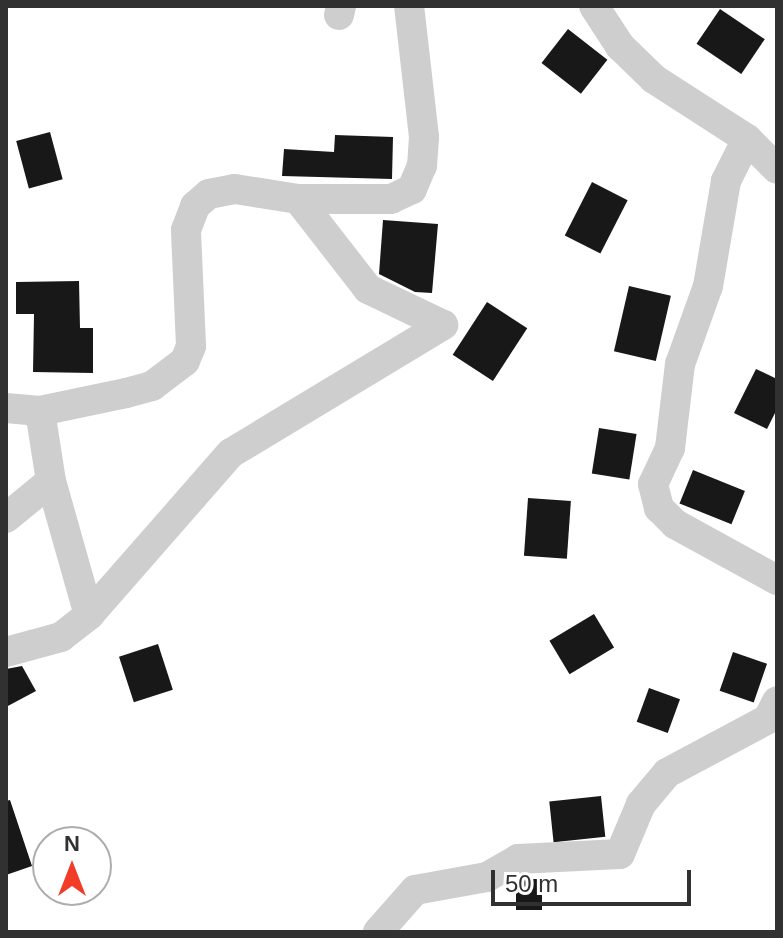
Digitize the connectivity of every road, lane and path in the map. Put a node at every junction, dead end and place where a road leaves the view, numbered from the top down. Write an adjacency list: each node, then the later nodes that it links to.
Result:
1 (409, 6): 5 (street)
2 (594, 6): 3 (street)
3 (747, 139): 4 (street); 10 (street)
4 (777, 169)
5 (298, 199): 7 (street); 11 (street)
6 (6, 408): 7 (street)
7 (40, 411): 8 (street)
8 (51, 481): 9 (street); 11 (street)
9 (6, 518)
10 (777, 580)
11 (89, 615): 12 (street)
12 (6, 652)
13 (777, 701): 14 (street)
14 (378, 932)

